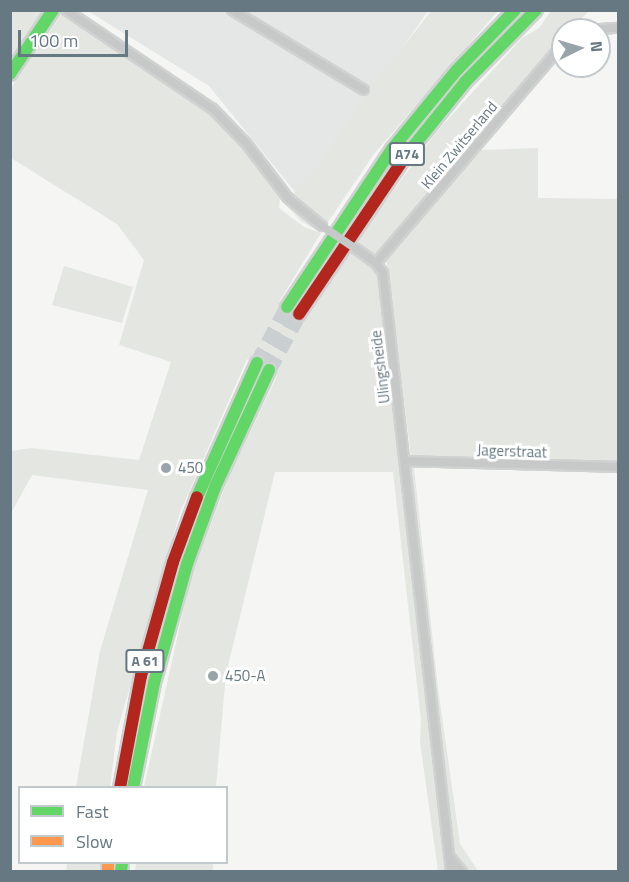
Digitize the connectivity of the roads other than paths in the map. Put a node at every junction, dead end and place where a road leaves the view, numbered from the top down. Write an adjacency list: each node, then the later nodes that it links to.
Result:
1 (53, 10): 7 (main road)
2 (66, 10): 9 (street, bridge)
3 (232, 10): 8 (street)
4 (515, 10): 10 (main road, A74)
5 (536, 10): 11 (main road, A74)
6 (551, 58): 9 (street, Klein Zwitserland)
7 (10, 74)
8 (364, 90)
9 (376, 263): 14 (street, Ulingsheide)
10 (287, 307)
11 (299, 314)
12 (257, 363): 16 (main road, A 61)
13 (269, 370): 17 (main road, A 61)
14 (405, 461): 15 (street, Jagerstraat); 18 (street, Ulingsheide)
15 (618, 467)
16 (120, 786)
17 (133, 786)
18 (450, 857): 19 (street, Ulingsheide); 20 (street)
19 (451, 872)
20 (462, 872)

